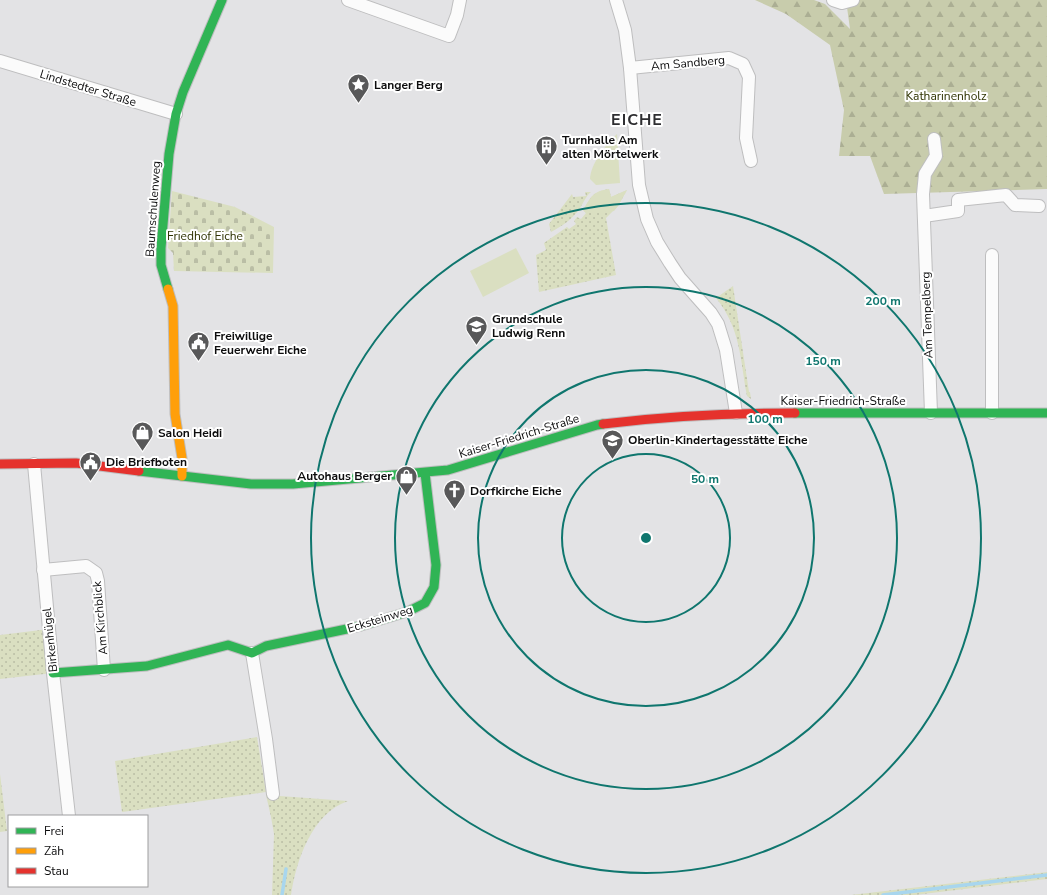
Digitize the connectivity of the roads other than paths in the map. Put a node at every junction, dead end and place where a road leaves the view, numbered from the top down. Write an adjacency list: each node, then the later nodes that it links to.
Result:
1 (222, 0): 9 (street, Baumschulenweg)
2 (348, 0): 3 (street)
3 (460, 0)
4 (616, 0): 8 (street)
5 (833, 0): 6 (street)
6 (854, 0)
7 (0, 61): 9 (street, Lindstedter Straße)
8 (630, 68): 11 (street, Am Sandberg); 15 (street)
9 (176, 114): 22 (street, Baumschulenweg)
10 (934, 139): 13 (street, Am Tempelberg)
11 (751, 161)
12 (1039, 206): 13 (street)
13 (924, 216): 16 (street, Am Tempelberg)
14 (992, 255): 17 (street)
15 (736, 413): 16 (street, Kaiser-Friedrich-Straße); 21 (street, Kaiser-Friedrich-Straße)
16 (931, 413): 17 (street, Kaiser-Friedrich-Straße)
17 (992, 413): 18 (street, Kaiser-Friedrich-Straße)
18 (1047, 413)
19 (0, 464): 20 (street, Kaiser-Friedrich-Straße)
20 (34, 464): 22 (street, Kaiser-Friedrich-Straße); 23 (street, Birkenhügel)
21 (425, 473): 22 (street, Kaiser-Friedrich-Straße); 24 (street, Ecksteinweg)
22 (182, 476)
23 (44, 570): 25 (street, Am Kirchblick); 26 (street, Birkenhügel)
24 (252, 653): 25 (street); 27 (street)
25 (104, 670): 26 (street)
26 (54, 673): 28 (street, Birkenhügel)
27 (273, 794)
28 (69, 815)

